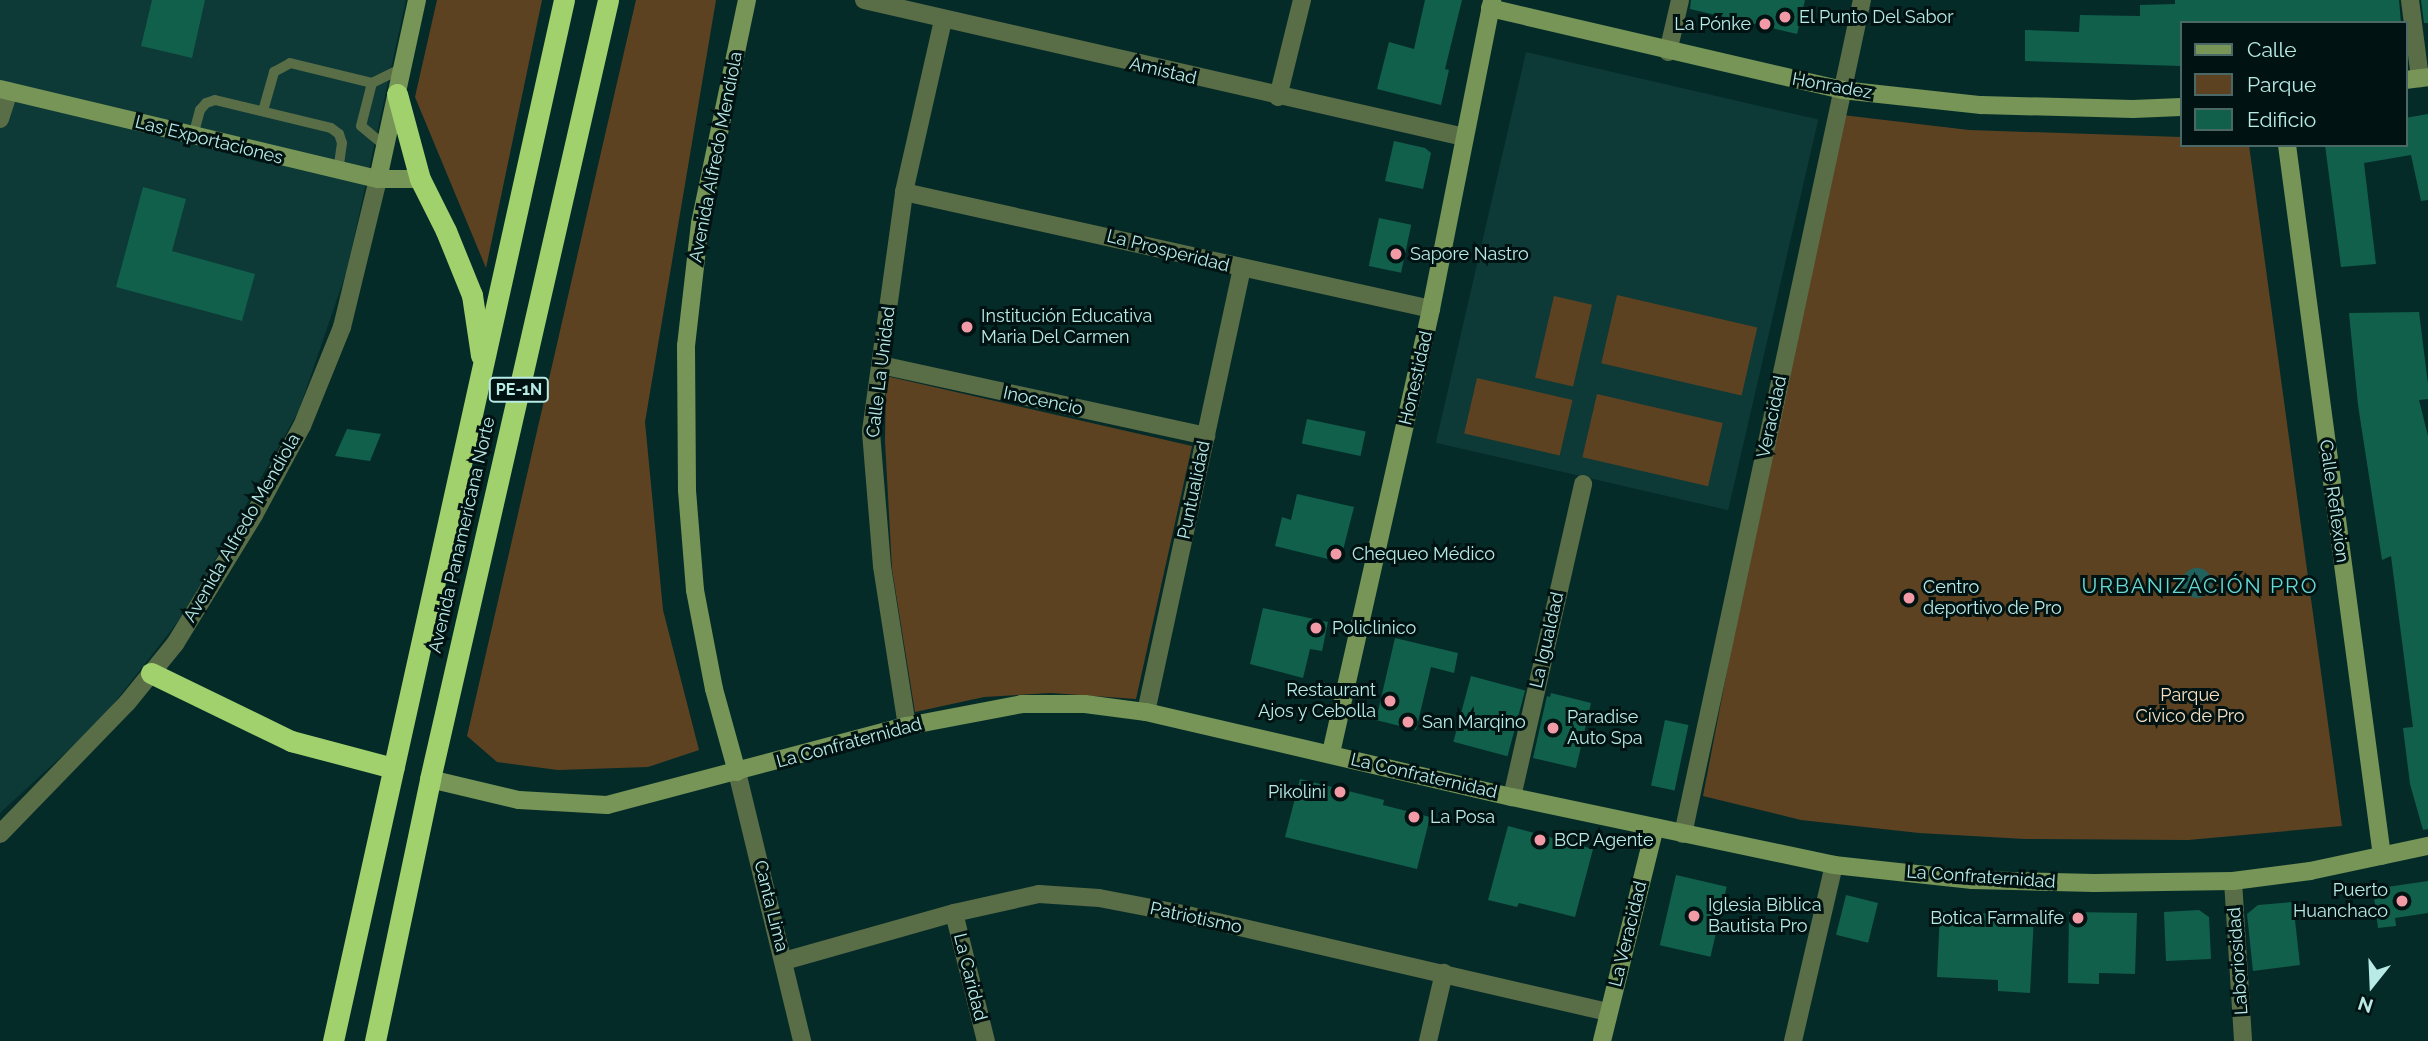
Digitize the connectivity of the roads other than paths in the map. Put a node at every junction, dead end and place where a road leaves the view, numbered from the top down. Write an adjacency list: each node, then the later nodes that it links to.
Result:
1 (417, 0): 13 (street, Avenida Alfredo Mendiola)
2 (564, 0): 36 (highway, Avenida Panamericana Norte / PE-1N)
3 (608, 0): 45 (highway, Avenida Panamericana Norte / PE-1N)
4 (747, 0): 44 (street, Avenida Alfredo Mendiola)
5 (864, 0): 11 (street, Amistad)
6 (1302, 0): 19 (street)
7 (1680, 0): 12 (street)
8 (1862, 0): 17 (street, Veracidad)
9 (2410, 0): 14 (street)
10 (1491, 4): 12 (street, Honradez); 26 (street, Honestidad)
11 (943, 21): 19 (street, Amistad); 32 (street, Calle La Unidad)
12 (1668, 52): 17 (street, Honradez)
13 (402, 68): 15 (lane); 18 (street, Avenida Alfredo Mendiola)
14 (2418, 79)
15 (372, 83): 21 (lane); 23 (lane)
16 (4, 90): 22 (street); 25 (street, Las Exportaciones)
17 (1842, 90): 20 (street, Honradez); 49 (street, Veracidad)
18 (397, 94): 27 (street, Avenida Alfredo Mendiola); 31 (highway)
19 (1278, 97): 26 (street, Amistad)
20 (2180, 107)
21 (263, 111): 24 (lane); 25 (lane)
22 (0, 120)
23 (361, 126): 24 (lane); 27 (lane)
24 (338, 134): 29 (lane)
25 (193, 136): 29 (street, Las Exportaciones)
26 (1464, 137): 34 (street, Honestidad)
27 (385, 146): 30 (street, Avenida Alfredo Mendiola)
28 (2287, 147): 51 (street, Calle Reflexion)
29 (338, 170): 30 (street, Las Exportaciones)
30 (377, 179): 31 (street, Las Exportaciones); 39 (street, Avenida Alfredo Mendiola)
31 (420, 179): 36 (highway)
32 (904, 192): 33 (street, La Prosperidad); 35 (street, Calle La Unidad)
33 (1242, 269): 34 (street, La Prosperidad); 37 (street, Puntualidad)
34 (1431, 310): 42 (street, Honestidad)
35 (881, 365): 37 (street, Inocencio); 41 (street, Calle La Unidad)
36 (483, 371): 43 (highway, Avenida Panamericana Norte / PE-1N)
37 (1206, 436): 40 (street, Puntualidad)
38 (1583, 484): 46 (street, La Igualdad)
39 (151, 673): 43 (highway); 48 (street, Avenida Alfredo Mendiola)
40 (1146, 712): 41 (street, La Confraternidad); 42 (street, La Confraternidad)
41 (907, 726): 44 (street, La Confraternidad)
42 (1331, 754): 46 (street, La Confraternidad)
43 (393, 768): 58 (highway, Avenida Panamericana Norte / PE-1N)
44 (737, 772): 45 (street, La Confraternidad); 55 (street, Canta Lima)
45 (430, 779): 59 (highway, Avenida Panamericana Norte / PE-1N)
46 (1512, 797): 47 (street, La Confraternidad)
47 (1654, 827): 49 (street, La Confraternidad); 57 (street, La Veracidad)
48 (0, 834)
49 (1683, 834): 52 (street, La Confraternidad)
50 (2428, 846): 51 (street, La Confraternidad)
51 (2382, 856): 53 (street, La Confraternidad)
52 (1834, 865): 53 (street, La Confraternidad); 64 (street)
53 (2233, 881): 65 (street, Laboriosidad)
54 (954, 913): 55 (street, Patriotismo); 56 (street, Patriotismo); 61 (street, La Caridad)
55 (784, 961): 60 (street, Canta Lima)
56 (1444, 973): 57 (street, Patriotismo); 62 (street)
57 (1608, 1012): 63 (street, La Veracidad)
58 (333, 1041)
59 (375, 1041)
60 (802, 1041)
61 (986, 1041)
62 (1428, 1041)
63 (1602, 1041)
64 (1793, 1041)
65 (2243, 1041)

